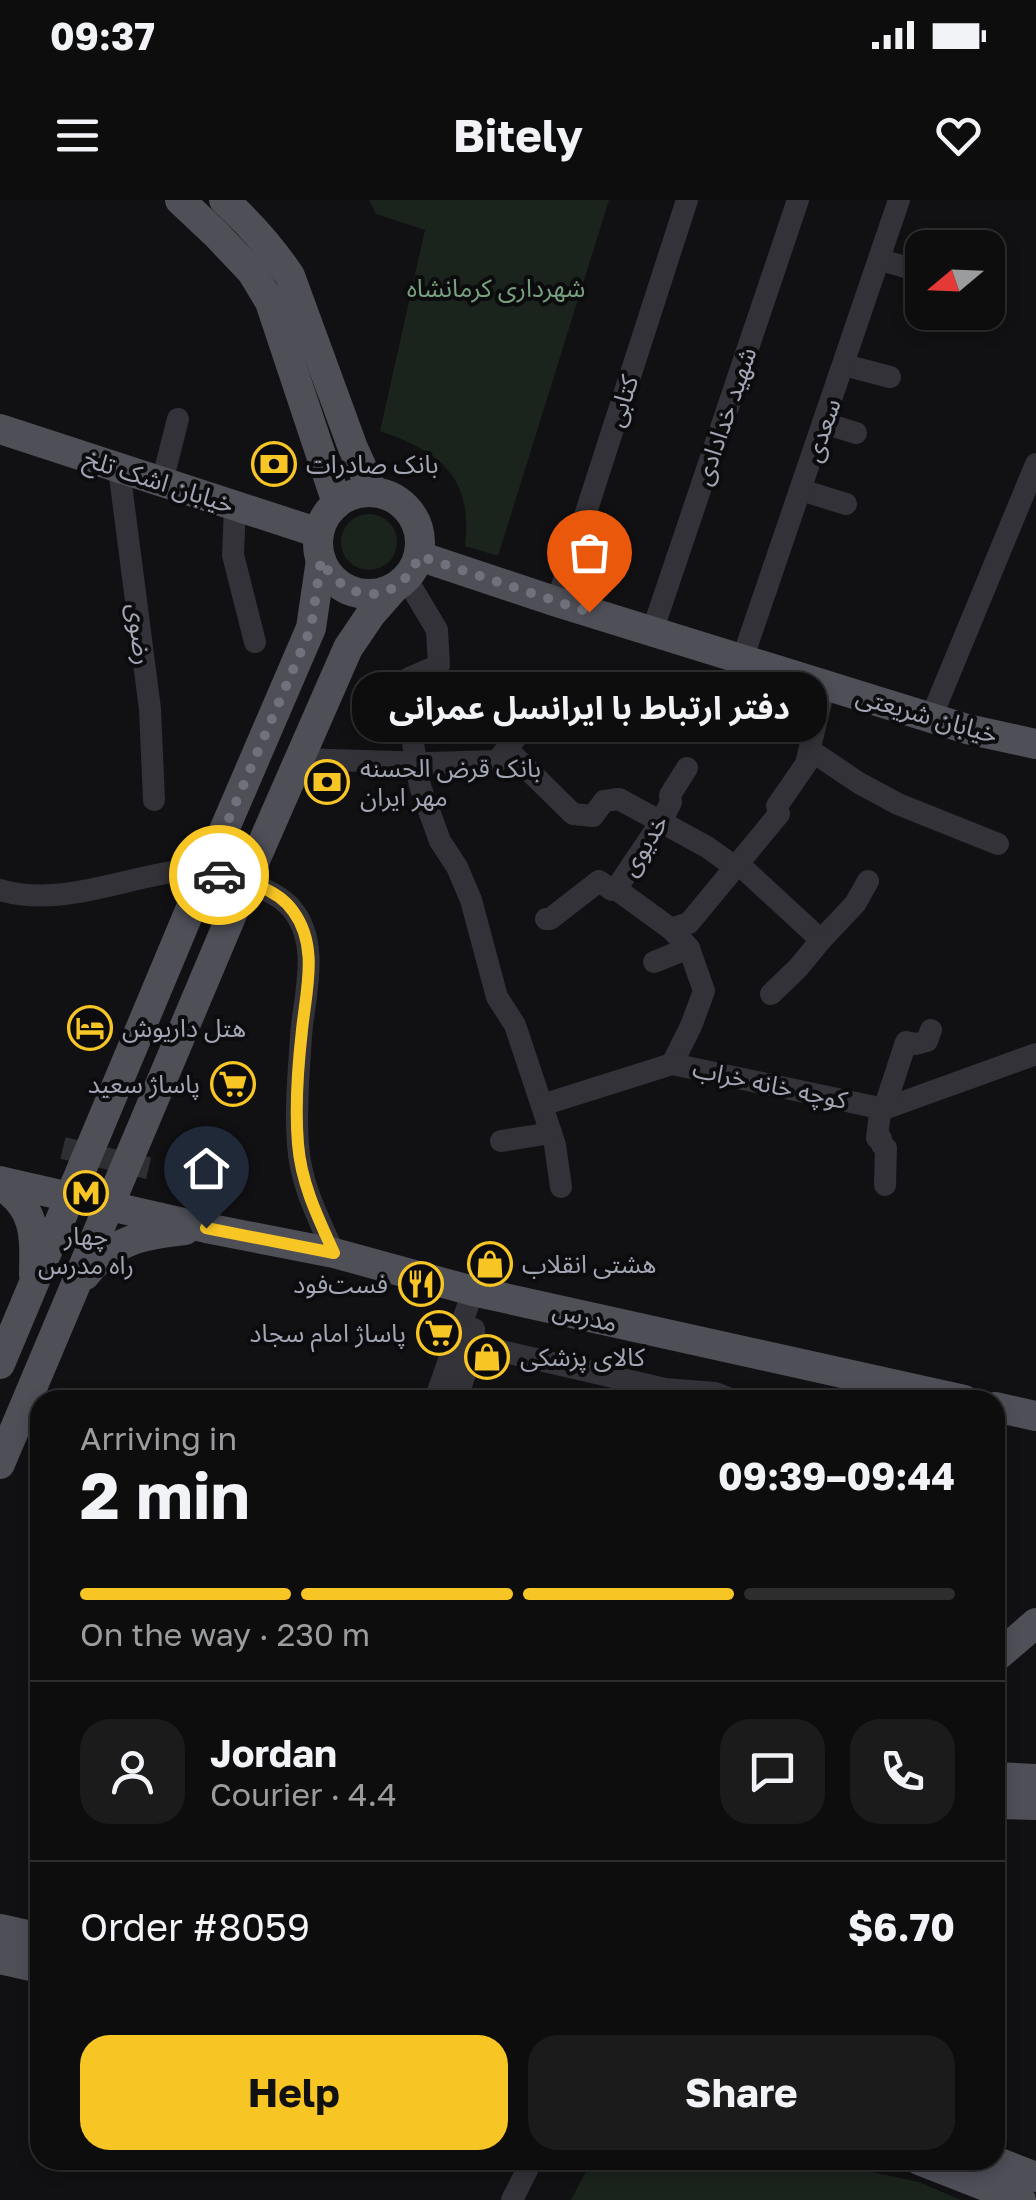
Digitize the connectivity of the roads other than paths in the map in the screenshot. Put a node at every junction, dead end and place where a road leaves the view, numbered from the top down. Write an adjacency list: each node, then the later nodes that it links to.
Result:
1 (180, 200): 19 (main road)
2 (224, 200): 18 (main road)
3 (687, 200): 24 (street, کتابی)
4 (798, 200): 25 (street, شهید خدادادی)
5 (899, 200): 6 (street, سعدی)
6 (881, 260): 7 (street); 8 (street, سعدی)
7 (905, 267)
8 (844, 365): 9 (street); 11 (street, سعدی)
9 (890, 378)
10 (178, 419): 16 (street)
11 (824, 423): 13 (street); 17 (street, سعدی)
12 (0, 429): 15 (main road, خیابان اشک تلخ)
13 (856, 433)
14 (1036, 464): 30 (street)
15 (119, 469): 16 (main road, خیابان اشک تلخ); 37 (street, رضوی)
16 (162, 482): 21 (main road, خیابان اشک تلخ)
17 (801, 490): 20 (street); 27 (street, سعدی)
18 (373, 492): 19 (main road); 23 (main road)
19 (337, 503): 22 (main road)
20 (846, 504)
21 (235, 506): 22 (main road, خیابان اشک تلخ); 26 (street)
22 (320, 546): 23 (main road); 41 (main road)
23 (406, 574): 24 (main road, خیابان شریعتی); 34 (main road); 35 (street)
24 (557, 602): 25 (main road, خیابان شریعتی)
25 (652, 632): 27 (main road, خیابان شریعتی)
26 (254, 642)
27 (742, 660): 28 (main road, خیابان شریعتی)
28 (825, 685): 30 (main road, خیابان شریعتی); 33 (street)
29 (542, 706): 32 (street)
30 (931, 718): 31 (main road, خیابان شریعتی)
31 (1036, 744)
32 (507, 749): 35 (street); 38 (street)
33 (810, 750): 39 (street); 40 (street)
34 (299, 759): 35 (street); 42 (main road)
35 (415, 762): 55 (street)
36 (688, 768): 38 (street, خدیوی)
37 (154, 800)
38 (660, 822): 40 (street); 44 (street, خدیوی)
39 (998, 844)
40 (736, 867): 47 (street); 48 (street)
41 (206, 872): 42 (main road); 45 (street); 62 (main road)
42 (246, 881): 63 (main road); 65 (street)
43 (868, 881): 48 (street)
44 (616, 889): 46 (street); 47 (street, خدیوی)
45 (0, 890)
46 (546, 918)
47 (671, 928): 49 (street, خدیوی)
48 (821, 940): 51 (street)
49 (688, 948): 50 (street); 54 (street, خدیوی)
50 (654, 962)
51 (772, 994)
52 (931, 1030): 56 (street)
53 (1036, 1054): 56 (street)
54 (672, 1064): 55 (street, کوچه خانه خراب); 56 (street, کوچه خانه خراب)
55 (542, 1105): 57 (street)
56 (884, 1109): 60 (street)
57 (552, 1133): 58 (street); 61 (street)
58 (501, 1141)
59 (0, 1183): 62 (main road, مدرس); 66 (main road)
60 (886, 1185)
61 (561, 1187)
62 (69, 1196): 63 (main road, مدرس); 66 (main road)
63 (109, 1206): 64 (main road, مدرس); 67 (main road)
64 (206, 1228): 65 (main road, مدرس); 67 (main road)
65 (334, 1253): 68 (main road, مدرس)
66 (34, 1286): 70 (main road)
67 (74, 1289): 77 (main road)
68 (473, 1291): 69 (street); 71 (street); 74 (main road, مدرس)
69 (475, 1345): 72 (street); 73 (street)
70 (0, 1364)
71 (438, 1390)
72 (459, 1390)
73 (678, 1390)
74 (919, 1390)
75 (1005, 1409): 76 (main road)
76 (1036, 1416)
77 (4, 1447)
78 (1036, 1622): 79 (main road)
79 (1005, 1649)
80 (1005, 1777): 81 (main road)
81 (1036, 1779)
82 (1005, 1804): 83 (main road)
83 (1036, 1805)
84 (0, 1929): 85 (main road)
85 (30, 1936)
86 (0, 1960): 87 (main road)
87 (30, 1966)
88 (1005, 2165): 91 (main road)
89 (527, 2170): 92 (street)
90 (952, 2170): 93 (main road)
91 (1036, 2178)
92 (512, 2200)
93 (1021, 2200)

